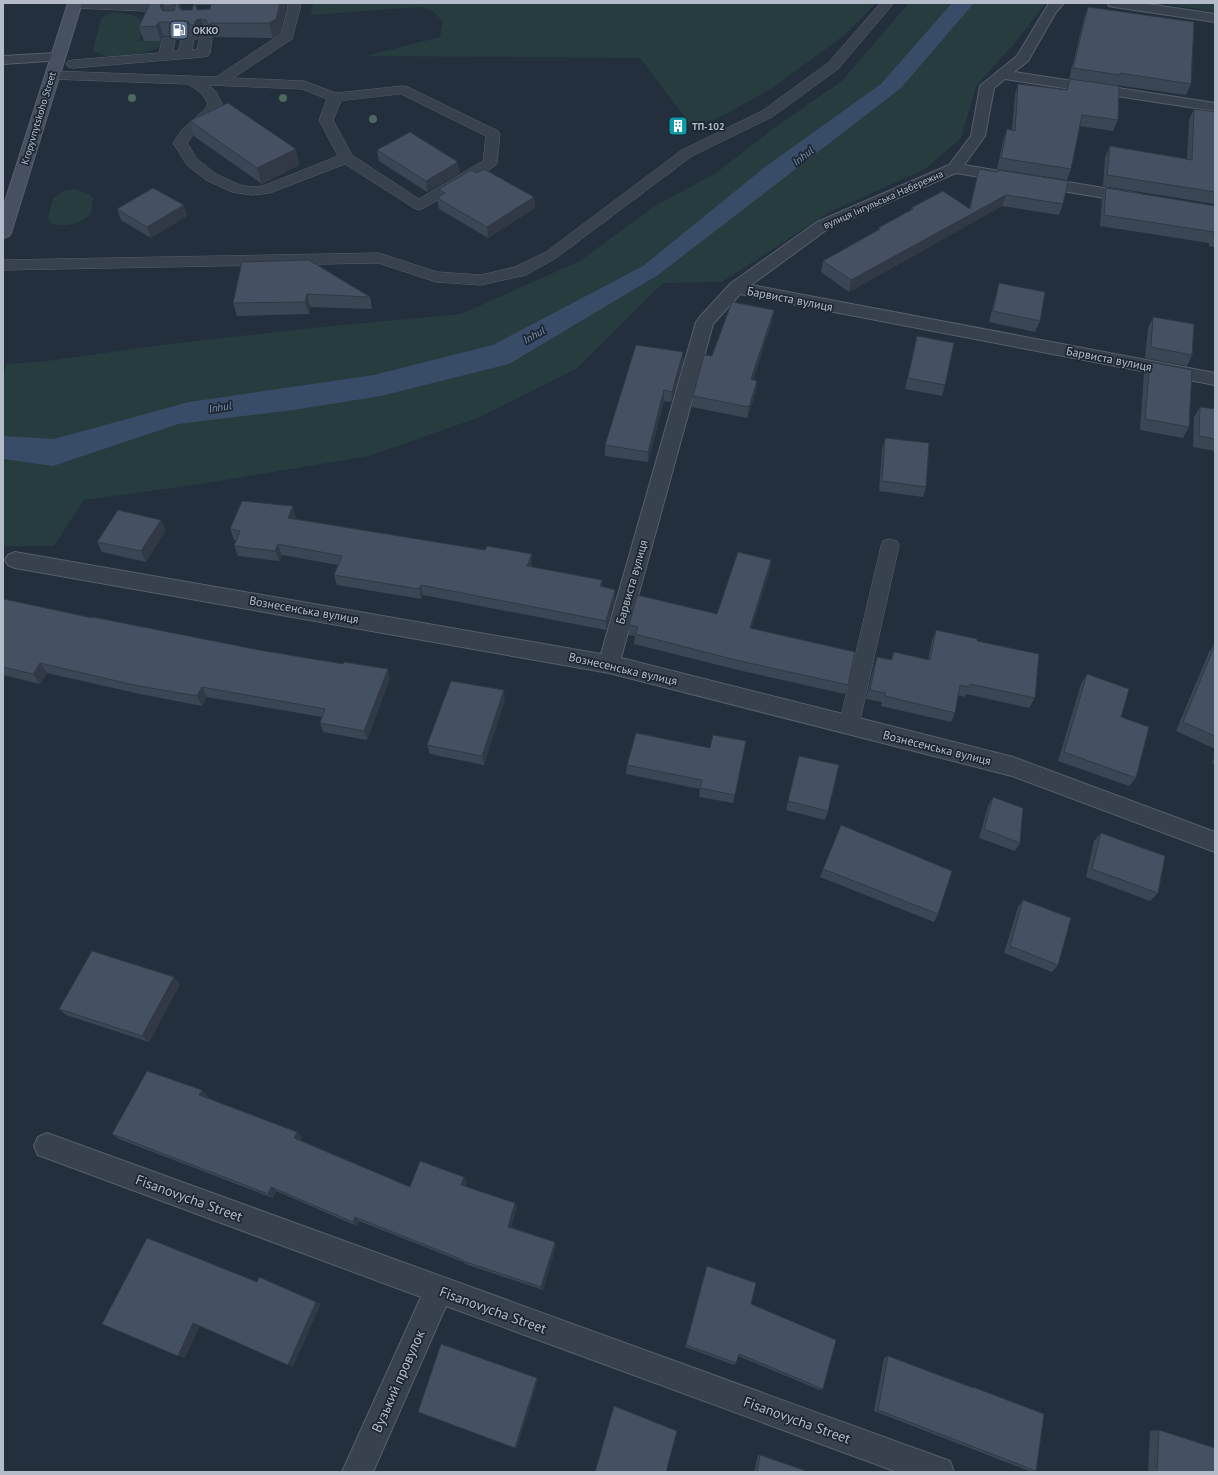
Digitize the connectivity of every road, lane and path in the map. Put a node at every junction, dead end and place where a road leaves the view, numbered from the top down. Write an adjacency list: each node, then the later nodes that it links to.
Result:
1 (75, 3): 6 (lane); 14 (main road, Kropyvnytskoho Street)
2 (292, 3): 17 (lane)
3 (888, 3): 25 (lane)
4 (1114, 3): 7 (street)
5 (1055, 4): 15 (street)
6 (178, 13)
7 (1215, 18)
8 (205, 39): 11 (lane)
9 (168, 40): 12 (lane)
10 (187, 40): 11 (lane)
11 (184, 54): 12 (lane)
12 (165, 56): 14 (lane)
13 (3, 60): 14 (street)
14 (54, 66): 16 (lane); 23 (main road, Kropyvnytskoho Street)
15 (1002, 74): 19 (street); 21 (street)
16 (188, 80): 17 (lane); 20 (lane)
17 (220, 82): 18 (lane)
18 (335, 97): 20 (lane); 20 (lane)
19 (1215, 107)
20 (346, 158)
21 (954, 168): 22 (street); 27 (street, вулиця Інгульська Набережна)
22 (1146, 200)
23 (3, 233)
24 (3, 264): 25 (lane)
25 (22, 264): 26 (lane)
26 (37, 280)
27 (736, 288): 28 (street, Барвиста вулиця); 31 (street, Барвиста вулиця)
28 (1215, 379)
29 (890, 546): 32 (lane)
30 (15, 560): 31 (street, Вознесенська вулиця)
31 (609, 664): 32 (street, Вознесенська вулиця)
32 (849, 725): 33 (street, Вознесенська вулиця)
33 (1215, 842)
34 (47, 1146): 35 (street, Fisanovycha Street)
35 (439, 1290): 36 (street, Вузький провулок); 37 (street, Fisanovycha Street)
36 (357, 1472)
37 (939, 1472)

